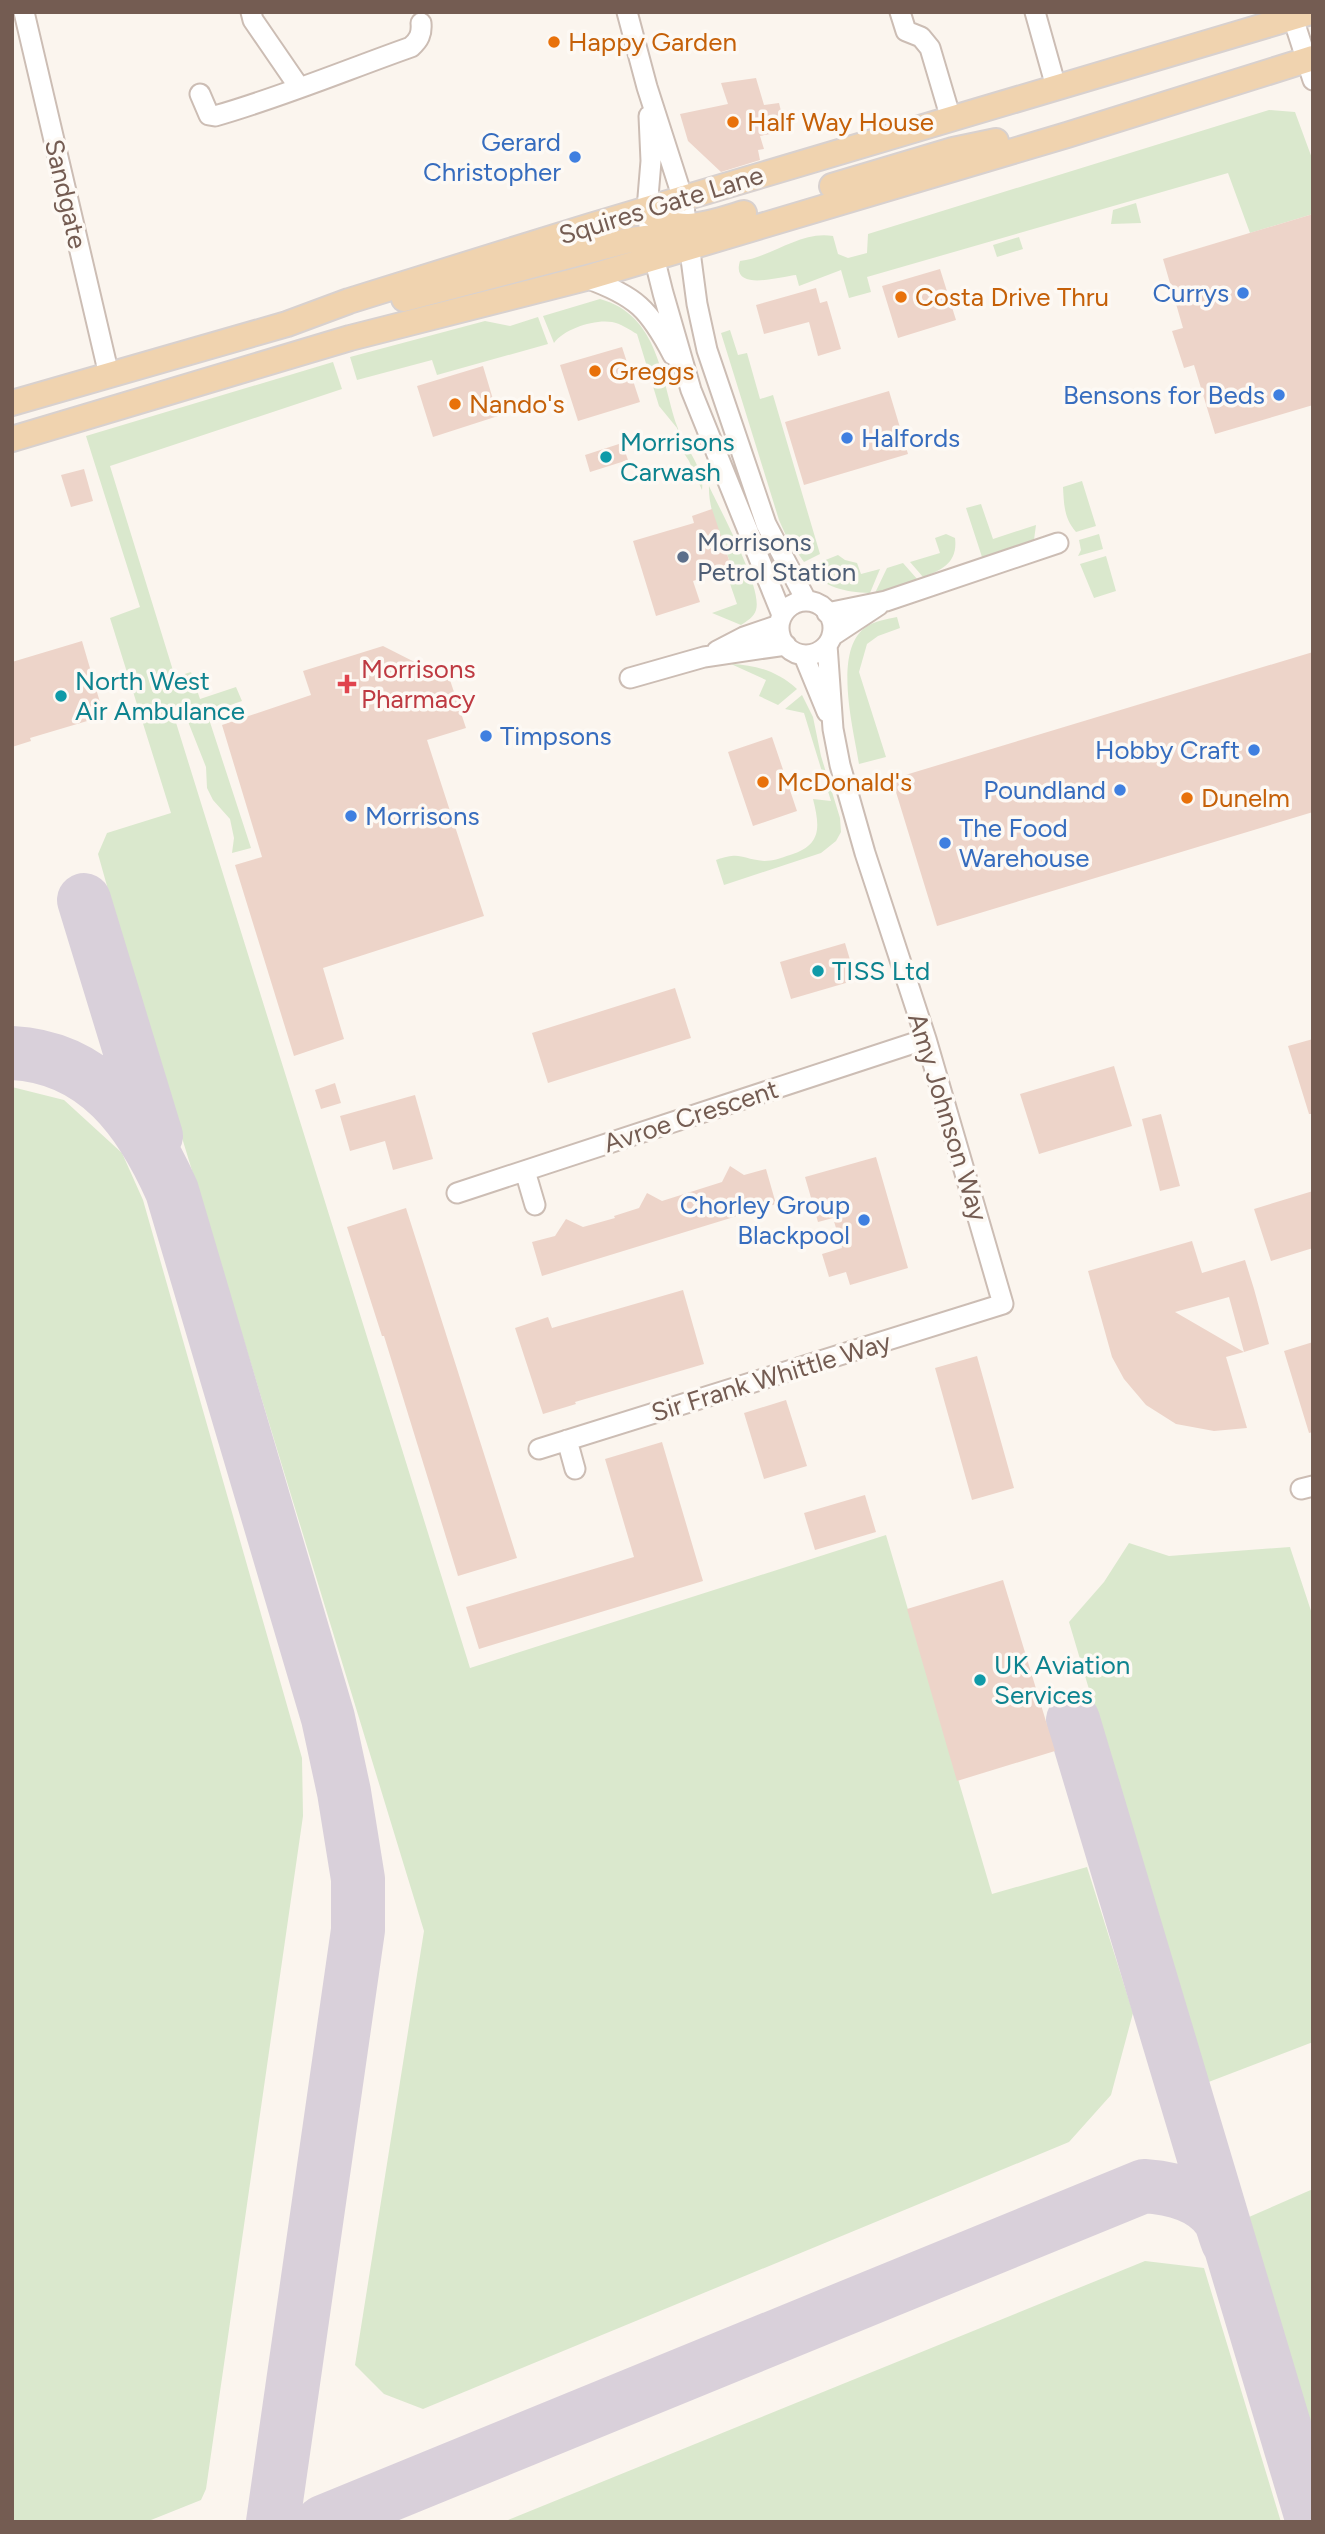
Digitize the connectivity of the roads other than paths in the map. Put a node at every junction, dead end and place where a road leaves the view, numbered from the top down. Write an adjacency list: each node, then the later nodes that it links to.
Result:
1 (24, 12): 21 (street, Sandgate)
2 (251, 12): 10 (street)
3 (627, 12): 11 (street)
4 (900, 12): 14 (street)
5 (1035, 12): 12 (street)
6 (1302, 15): 7 (main road, Squires Gate Lane); 9 (street)
7 (1251, 21): 12 (main road, Squires Gate Lane)
8 (421, 23): 10 (street)
9 (1311, 66): 17 (main road, Squires Gate Lane)
10 (299, 87): 13 (street)
11 (647, 87): 15 (street); 16 (street)
12 (1056, 87): 14 (main road, Squires Gate Lane)
13 (200, 94)
14 (951, 119): 15 (main road, Squires Gate Lane)
15 (683, 199): 16 (main road, Squires Gate Lane); 17 (street)
16 (647, 209): 17 (main road); 18 (street); 20 (main road, Squires Gate Lane)
17 (689, 237): 18 (main road, Squires Gate Lane); 26 (street)
18 (652, 248): 19 (main road, Squires Gate Lane); 20 (main road); 22 (street)
19 (586, 278): 22 (street); 24 (main road, Squires Gate Lane)
20 (287, 324): 21 (main road, Squires Gate Lane)
21 (109, 375): 23 (main road, Squires Gate Lane)
22 (691, 390): 29 (street)
23 (12, 403)
24 (12, 439)
25 (1058, 543): 27 (street)
26 (806, 600): 28 (street); 29 (street)
27 (886, 601): 28 (street); 30 (street)
28 (827, 612): 30 (street)
29 (780, 620): 31 (street); 33 (street)
30 (829, 641): 32 (street); 35 (street, Amy Johnson Way)
31 (786, 646): 32 (street); 33 (street)
32 (804, 656): 35 (street, Amy Johnson Way)
33 (704, 657): 34 (street)
34 (630, 678)
35 (833, 729): 36 (street, Amy Johnson Way)
36 (926, 1039): 37 (street, Avroe Crescent); 40 (street, Amy Johnson Way)
37 (525, 1171): 38 (street, Avroe Crescent); 39 (street)
38 (457, 1193)
39 (535, 1205)
40 (1003, 1304): 41 (street, Sir Frank Whittle Way)
41 (567, 1440): 42 (street, Sir Frank Whittle Way); 43 (street)
42 (539, 1449)
43 (575, 1469)

